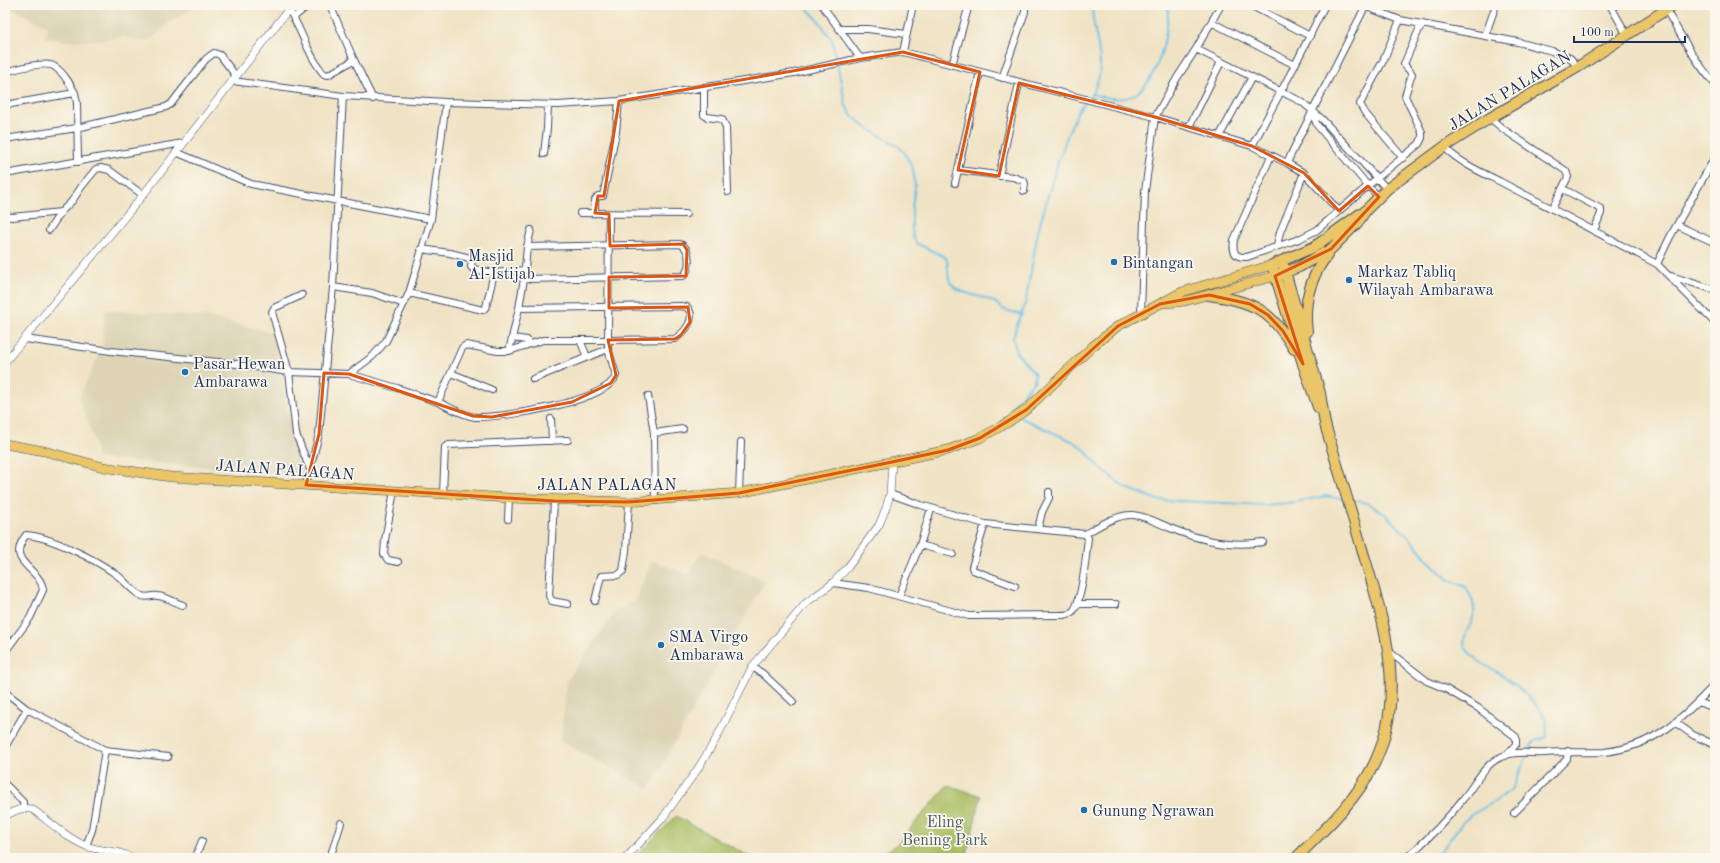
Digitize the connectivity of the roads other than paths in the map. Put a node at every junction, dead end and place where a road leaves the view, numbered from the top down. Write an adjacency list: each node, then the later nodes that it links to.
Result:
1 (310, 5): 15 (street)
2 (330, 5): 27 (street)
3 (822, 5): 19 (street)
4 (913, 5): 20 (street)
5 (969, 5): 29 (street)
6 (1025, 5): 35 (street)
7 (1222, 5): 17 (street)
8 (1250, 5): 22 (street)
9 (1323, 5): 22 (street)
10 (1496, 5): 23 (street)
11 (1610, 5): 21 (street)
12 (1363, 6): 16 (street); 48 (street)
13 (1671, 6): 21 (highway, JALAN PALAGAN); 38 (street)
14 (290, 7): 15 (street); 36 (street)
15 (294, 17): 27 (street)
16 (1400, 20): 18 (street); 61 (street)
17 (1213, 23): 24 (street); 30 (street)
18 (1422, 25): 23 (street); 61 (street)
19 (840, 29): 20 (street); 26 (street)
20 (906, 34): 25 (street)
21 (1627, 35): 31 (highway, JALAN PALAGAN)
22 (1310, 36): 30 (street)
23 (1485, 36): 31 (street)
24 (1196, 49): 28 (street); 49 (street)
25 (903, 52): 26 (street); 29 (street)
26 (860, 58): 39 (street)
27 (354, 60): 43 (street)
28 (1221, 62): 34 (street); 51 (street)
29 (952, 65): 33 (street)
30 (1295, 65): 40 (street)
31 (1578, 67): 50 (highway, JALAN PALAGAN)
32 (5, 72): 41 (street)
33 (980, 72): 35 (street); 65 (street)
34 (1252, 77): 40 (street); 53 (street)
35 (1002, 78): 37 (street)
36 (235, 79): 42 (street); 52 (street); 55 (street)
37 (1019, 83): 49 (street); 68 (street)
38 (1715, 84)
39 (704, 88): 44 (street); 75 (street)
40 (1281, 92): 48 (street); 56 (street)
41 (75, 93): 46 (street); 52 (street)
42 (343, 96): 43 (street); 78 (street)
43 (373, 99): 45 (street)
44 (619, 101): 47 (street); 84 (street)
45 (446, 102): 47 (street); 88 (street)
46 (5, 105)
47 (548, 105): 59 (street)
48 (1312, 112): 64 (street); 69 (street); 71 (street)
49 (1155, 117): 51 (street); 117 (street)
50 (1490, 118): 57 (highway, JALAN PALAGAN); 73 (street)
51 (1189, 127): 53 (street)
52 (77, 128): 54 (street); 63 (street)
53 (1220, 135): 56 (street)
54 (5, 139)
55 (184, 143): 58 (street); 63 (street)
56 (1252, 146): 60 (street)
57 (1444, 147): 72 (highway, JALAN PALAGAN); 79 (street)
58 (176, 152): 76 (street); 78 (street)
59 (544, 154)
60 (1271, 156): 64 (street); 96 (street)
61 (1403, 158): 69 (street)
62 (1715, 158): 89 (street)
63 (78, 162): 67 (street)
64 (1287, 163): 66 (street)
65 (958, 170): 68 (street); 70 (street)
66 (1304, 173): 81 (street); 96 (street)
67 (5, 174)
68 (999, 176): 74 (street)
69 (1376, 179): 71 (street); 72 (street)
70 (955, 183)
71 (1368, 186): 77 (street); 81 (street)
72 (1387, 189): 77 (highway, JALAN PALAGAN)
73 (1563, 189): 79 (street); 92 (street)
74 (1024, 191)
75 (728, 192)
76 (142, 195): 82 (street); 120 (street)
77 (1379, 197): 80 (highway, JALAN PALAGAN)
78 (337, 200): 88 (street); 108 (street)
79 (1552, 209): 92 (street)
80 (1366, 210): 98 (highway, JALAN PALAGAN); 99 (highway, JALAN PALAGAN)
81 (1339, 211): 96 (street)
82 (61, 212): 87 (street); 90 (street)
83 (580, 213): 84 (street)
84 (595, 214): 85 (street)
85 (609, 214): 86 (street); 95 (street)
86 (686, 214)
87 (5, 216)
88 (431, 219): 97 (street)
89 (1677, 224): 93 (street); 101 (street)
90 (49, 230)
91 (531, 230): 94 (street)
92 (1594, 230): 101 (street)
93 (1715, 243)
94 (527, 246): 95 (street); 102 (street)
95 (610, 246): 105 (street); 105 (street)
96 (1277, 246)
97 (421, 249): 103 (street); 110 (street)
98 (1331, 249): 104 (highway, JALAN PALAGAN); 128 (highway)
99 (1282, 261): 100 (highway, JALAN PALAGAN); 104 (highway)
100 (1272, 264): 104 (highway); 114 (main road, JALAN PALAGAN)
101 (1657, 264): 106 (street)
102 (525, 270): 103 (street); 107 (street)
103 (494, 273): 110 (street)
104 (1280, 274): 112 (main road, JALAN PALAGAN); 128 (highway)
105 (609, 276): 107 (street); 116 (street)
106 (1670, 276): 109 (street); 118 (street)
107 (524, 279): 115 (street)
108 (333, 287): 113 (street); 130 (street)
109 (1715, 290)
110 (409, 293): 113 (street)
111 (302, 295): 129 (street)
112 (1209, 295): 114 (main road, JALAN PALAGAN); 128 (highway)
113 (404, 304): 132 (street)
114 (1160, 304): 117 (main road, JALAN PALAGAN)
115 (519, 308): 116 (street); 119 (street)
116 (609, 308): 122 (street); 122 (street)
117 (1141, 313): 144 (main road, JALAN PALAGAN)
118 (1715, 323)
119 (512, 338): 123 (street); 125 (street)
120 (24, 339): 127 (street); 129 (street)
121 (580, 340): 122 (street); 123 (street); 126 (street)
122 (608, 340): 124 (street)
123 (530, 344): 125 (street)
124 (608, 349): 126 (street); 136 (street)
125 (510, 350): 131 (street)
126 (588, 357): 133 (street)
127 (5, 362)
128 (1307, 364): 173 (highway)
129 (289, 372): 130 (street); 145 (street)
130 (324, 373): 132 (street); 145 (street)
131 (451, 373): 134 (street); 136 (street)
132 (349, 374): 136 (street)
133 (533, 379)
134 (492, 390)
135 (648, 396): 139 (street)
136 (438, 402)
137 (551, 419): 141 (street)
138 (683, 429): 139 (street)
139 (654, 433): 154 (street)
140 (568, 440): 141 (street)
141 (552, 441): 150 (street)
142 (741, 442): 149 (street)
143 (5, 444): 146 (main road, JALAN PALAGAN)
144 (892, 462): 149 (main road, JALAN PALAGAN); 151 (street)
145 (309, 467): 146 (street)
146 (306, 485): 147 (main road, JALAN PALAGAN)
147 (394, 491): 150 (main road, JALAN PALAGAN); 164 (street)
148 (1049, 492): 159 (street)
149 (739, 493): 154 (main road, JALAN PALAGAN)
150 (443, 494): 152 (main road, JALAN PALAGAN)
151 (890, 494): 156 (street); 165 (street)
152 (509, 498): 153 (main road, JALAN PALAGAN); 157 (street)
153 (554, 501): 155 (main road, JALAN PALAGAN); 169 (street)
154 (655, 501): 155 (main road, JALAN PALAGAN)
155 (629, 502): 168 (street)
156 (932, 509): 158 (street); 162 (street)
157 (508, 519)
158 (985, 524): 159 (street); 166 (street)
159 (1038, 529): 160 (street)
160 (1085, 534): 161 (street); 170 (street)
161 (1263, 542)
162 (920, 545): 163 (street); 167 (street)
163 (953, 554)
164 (398, 562)
165 (833, 583): 167 (street); 175 (street)
166 (1015, 586)
167 (899, 596): 170 (street)
168 (595, 601)
169 (568, 604)
170 (1077, 604): 171 (street)
171 (1116, 604)
172 (183, 605): 174 (street)
173 (1388, 651): 187 (street); 200 (highway)
174 (5, 652)
175 (752, 667): 178 (street); 199 (street)
176 (1715, 684): 179 (street)
177 (5, 692): 181 (street)
178 (793, 702)
179 (1698, 702): 180 (street); 182 (street)
180 (1715, 708)
181 (27, 710): 184 (street); 185 (street)
182 (1676, 723): 183 (street); 186 (street)
183 (1715, 745)
184 (5, 747)
185 (105, 750): 188 (street); 195 (street)
186 (1568, 751): 187 (street); 191 (street)
187 (1507, 755): 201 (street)
188 (168, 757)
189 (5, 784): 190 (street)
190 (23, 808): 192 (street); 195 (street)
191 (1514, 813)
192 (5, 816)
193 (341, 824): 198 (street)
194 (202, 841): 197 (street)
195 (86, 846): 196 (street)
196 (131, 858)
197 (195, 858)
198 (330, 858)
199 (626, 858)
200 (1296, 858)
201 (1406, 858)

